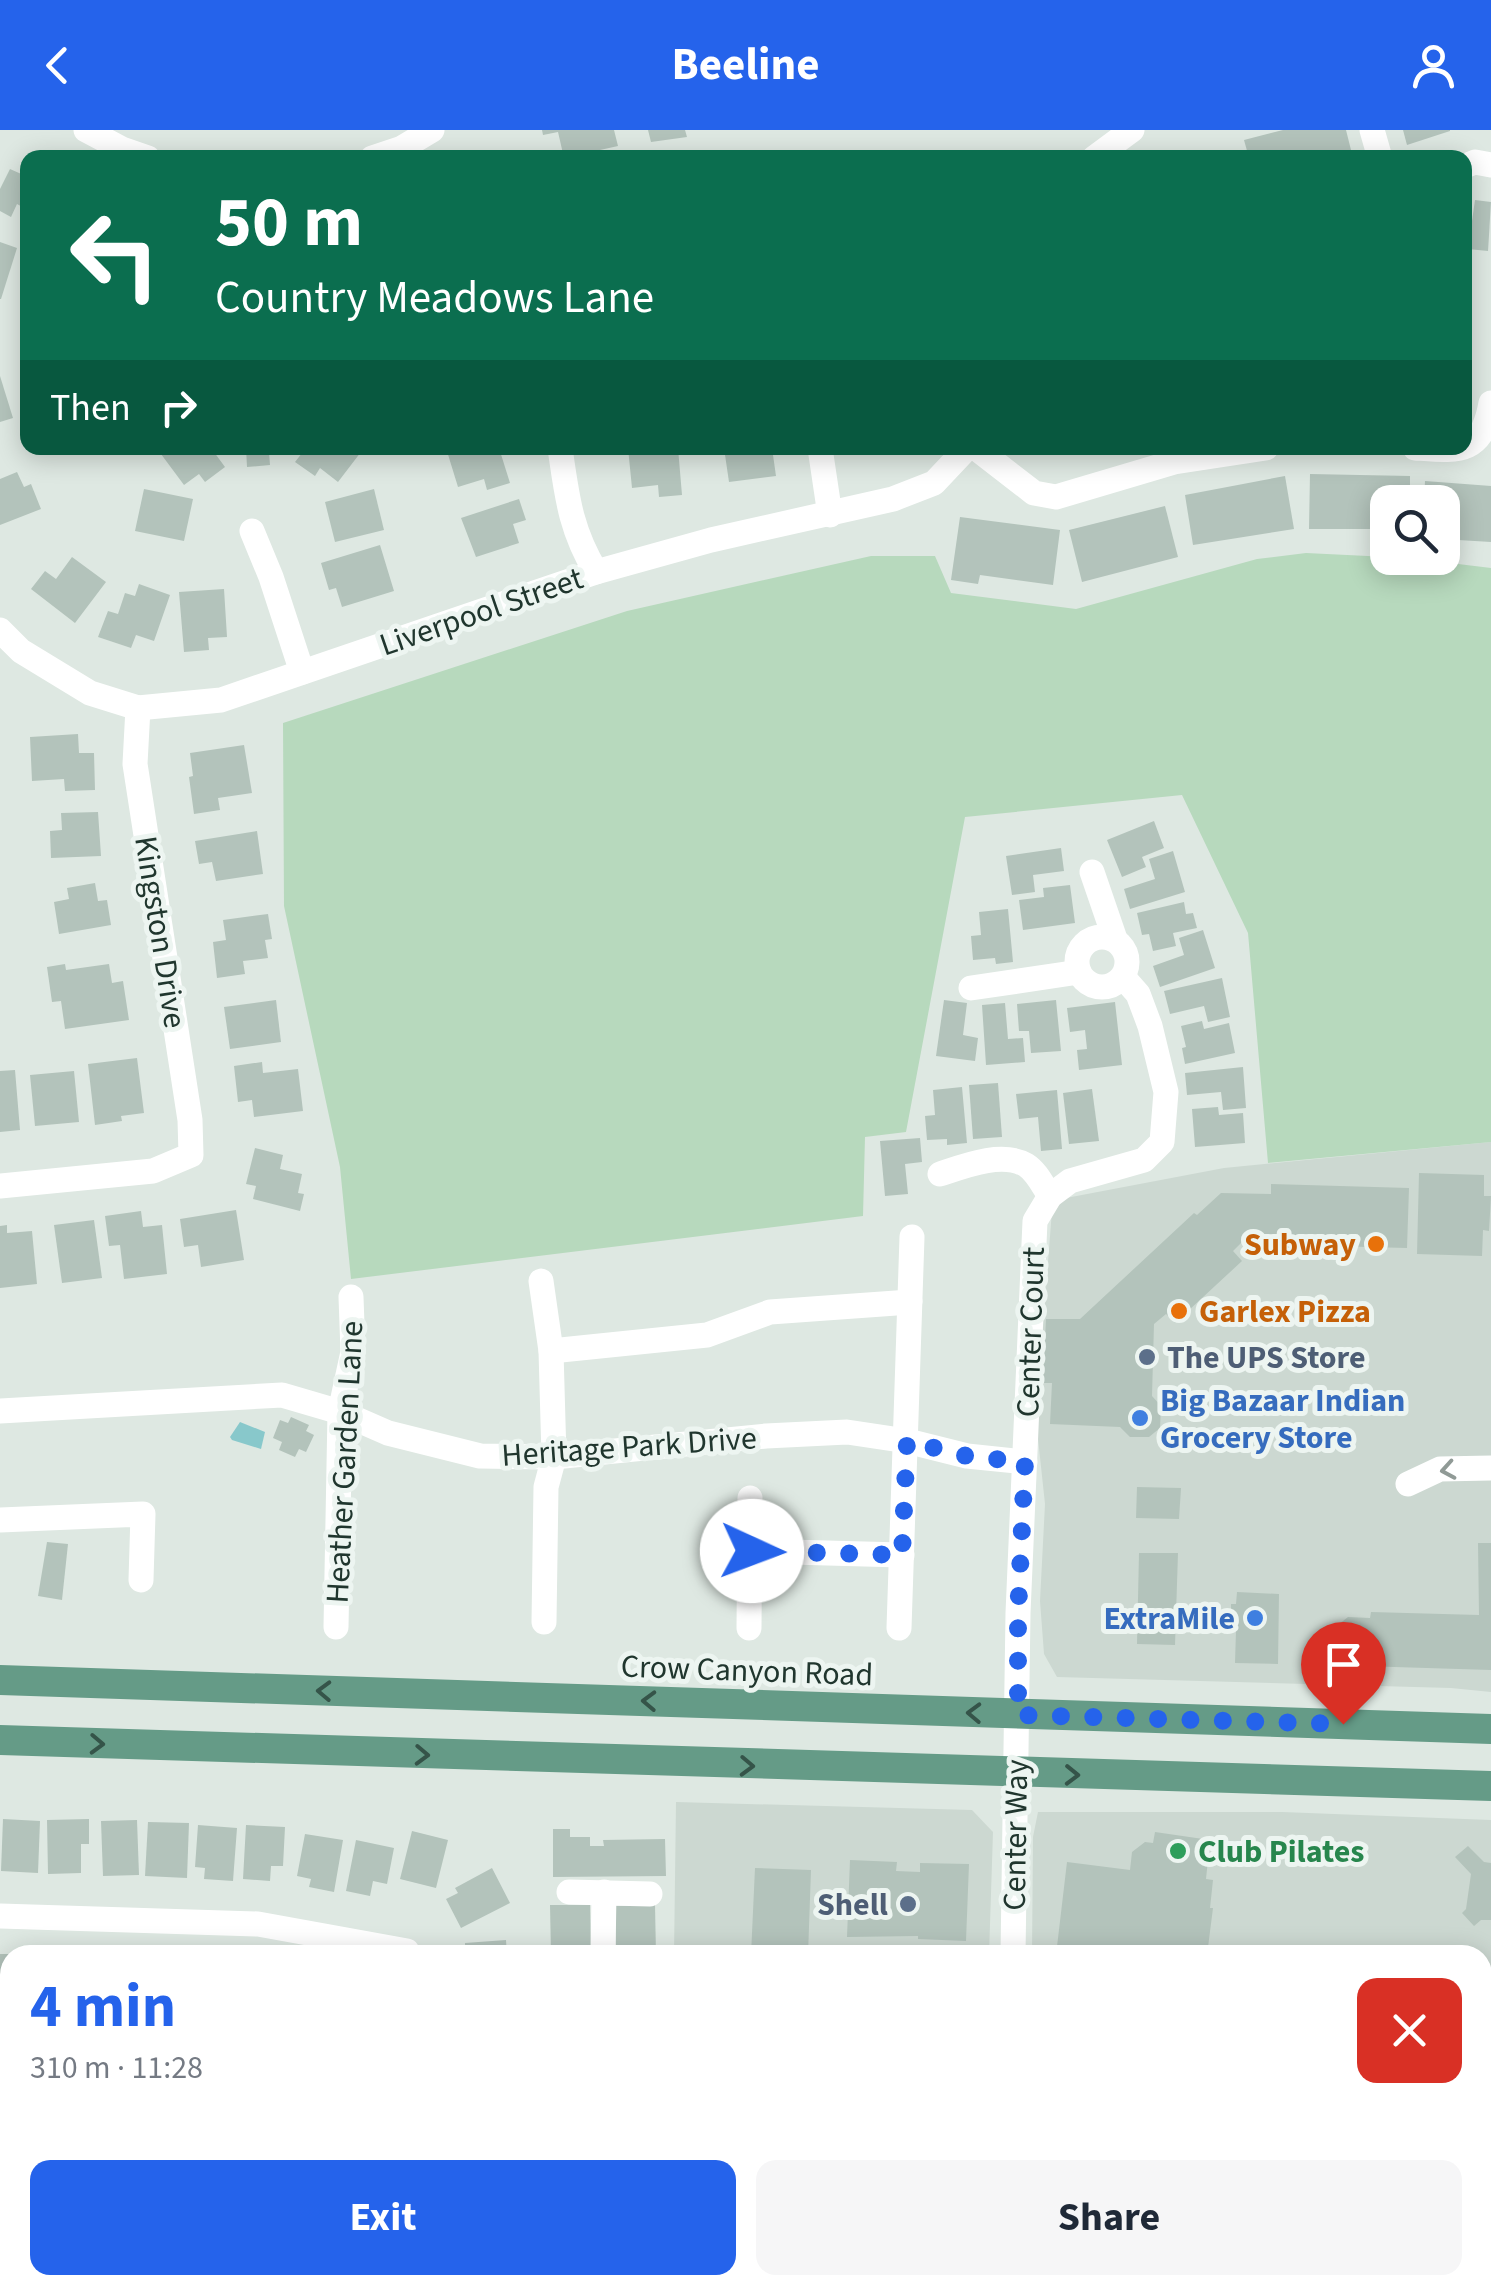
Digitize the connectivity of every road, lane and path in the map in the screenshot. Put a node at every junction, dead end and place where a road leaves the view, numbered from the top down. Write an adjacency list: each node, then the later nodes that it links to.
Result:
1 (86, 130): 4 (street)
2 (432, 130): 5 (street)
3 (1132, 130): 6 (street)
4 (122, 150)
5 (396, 150)
6 (1105, 150)
7 (1491, 403): 8 (street)
8 (1484, 444)
9 (561, 455): 16 (street)
10 (821, 455): 14 (street)
11 (960, 455): 14 (street, Liverpool Street)
12 (985, 455): 13 (street)
13 (1172, 455)
14 (830, 515): 16 (street, Liverpool Street)
15 (252, 531): 18 (street)
16 (596, 572): 18 (street, Liverpool Street)
17 (0, 630): 19 (street, Liverpool Street)
18 (302, 672): 19 (street, Liverpool Street)
19 (138, 708): 26 (street, Kingston Drive)
20 (1092, 872): 21 (street)
21 (1115, 939): 22 (street); 23 (street)
22 (1079, 972): 23 (street); 24 (street)
23 (1123, 977): 27 (street)
24 (971, 988)
25 (940, 1174): 27 (street)
26 (0, 1186)
27 (1050, 1196): 37 (street, Center Court)
28 (912, 1237): 31 (street)
29 (541, 1281): 32 (street)
30 (351, 1297): 34 (street, Heather Garden Lane)
31 (910, 1302): 32 (street); 35 (street)
32 (551, 1351): 36 (street)
33 (0, 1410): 34 (street, Heritage Park Drive)
34 (340, 1412): 36 (street, Heritage Park Drive); 46 (street, Heather Garden Lane)
35 (907, 1441): 36 (street, Heritage Park Drive); 37 (street, Heritage Park Drive); 43 (street)
36 (554, 1457): 45 (street)
37 (1025, 1462): 50 (street, Center Court)
38 (1491, 1468): 39 (street, one-way to 39)
39 (1408, 1484)
40 (750, 1498): 42 (street)
41 (0, 1520): 44 (street)
42 (752, 1551): 43 (street); 47 (street)
43 (902, 1555): 48 (street)
44 (141, 1580)
45 (544, 1622)
46 (336, 1627)
47 (749, 1628)
48 (899, 1628)
49 (0, 1680): 50 (main road, Crow Canyon Road, one-way to 49)
50 (1018, 1715): 51 (main road, Crow Canyon Road); 53 (street, Center Way)
51 (1491, 1729)
52 (0, 1740): 53 (main road, one-way to 53)
53 (1016, 1774): 54 (main road, one-way to 54); 61 (street, Center Way)
54 (1491, 1786)
55 (569, 1892): 56 (street)
56 (604, 1892): 57 (street); 60 (street)
57 (650, 1894)
58 (0, 1916): 59 (street)
59 (369, 1945)
60 (602, 1945)
61 (1013, 1945)

